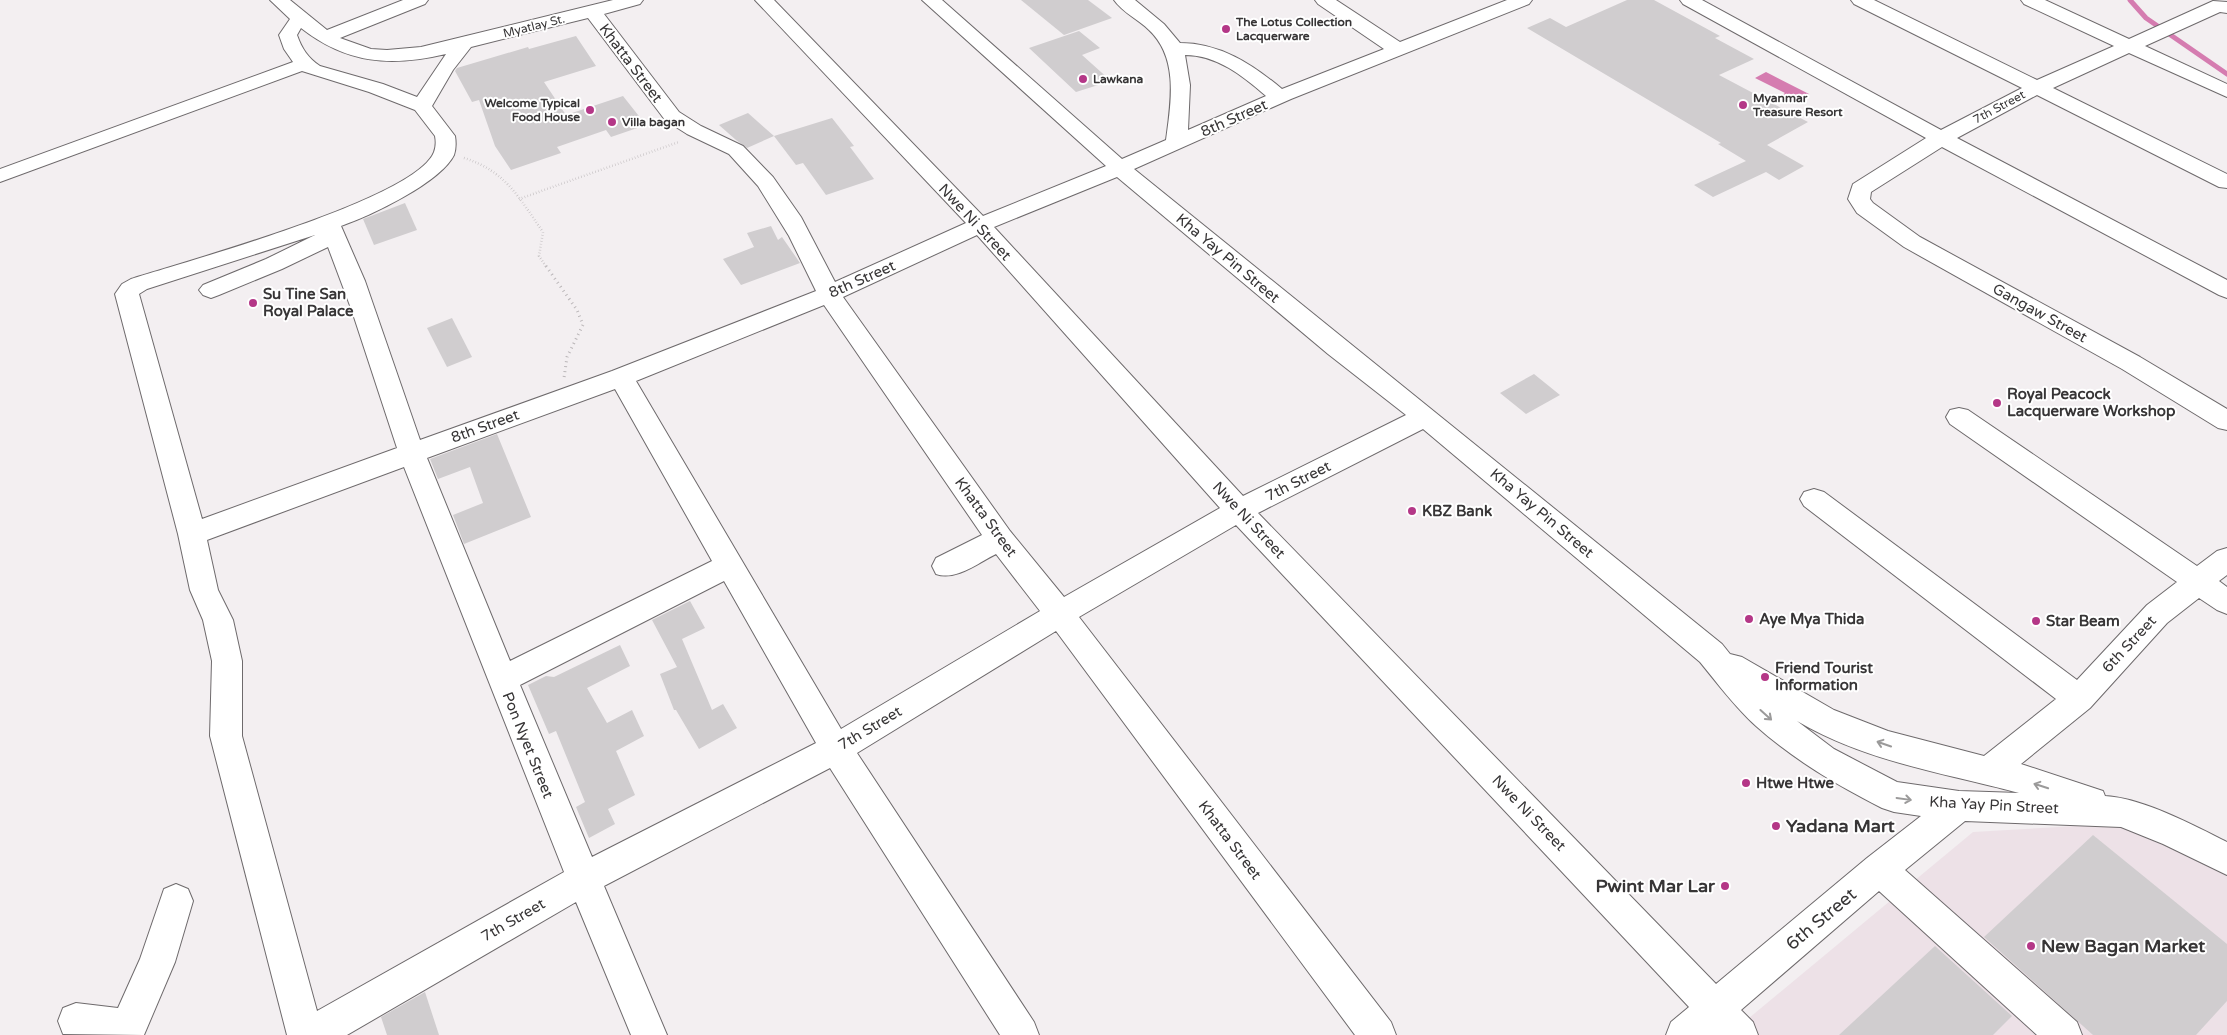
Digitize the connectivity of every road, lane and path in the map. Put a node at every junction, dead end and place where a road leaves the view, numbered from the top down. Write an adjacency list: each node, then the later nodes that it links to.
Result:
1 (280, 0): 14 (street, Myatlay St.)
2 (419, 0): 15 (street)
3 (634, 0): 13 (street, Myatlay St.)
4 (764, 0): 34 (street, Nwe Ni Street)
5 (931, 0): 29 (street, Kha Yay Pin Street)
6 (1124, 0): 18 (street)
7 (1324, 0): 19 (street)
8 (1688, 0): 26 (street)
9 (1860, 0): 21 (street)
10 (2030, 0): 17 (street)
11 (1514, 1): 19 (street, 8th Street)
12 (2220, 3): 17 (street, 7th Street)
13 (592, 11): 16 (street, Myatlay St.); 25 (street, Khatta Street)
14 (301, 18): 15 (street, Myatlay St.); 20 (street)
15 (326, 37): 16 (street, Myatlay St.)
16 (464, 44): 24 (street)
17 (2129, 46): 21 (street, 7th Street); 22 (street)
18 (1174, 49): 23 (street); 27 (street)
19 (1399, 50): 23 (street, 8th Street)
20 (304, 64): 24 (street); 30 (street)
21 (2036, 88): 26 (street, 7th Street); 31 (street)
22 (2227, 91)
23 (1280, 97): 27 (street, 8th Street)
24 (422, 106): 28 (street)
25 (702, 134): 32 (path); 38 (street, Khatta Street)
26 (1941, 138): 33 (street, 7th Street); 37 (street)
27 (1176, 143): 29 (street, 8th Street)
28 (444, 154): 32 (path); 35 (street)
29 (1120, 168): 34 (street, 8th Street); 41 (street, Kha Yay Pin Street)
30 (0, 176)
31 (2227, 182)
32 (519, 198): 40 (path)
33 (1859, 198): 43 (street, Gangaw Street)
34 (980, 225): 38 (street, 8th Street); 46 (street, Nwe Ni Street)
35 (331, 229): 36 (street); 44 (street, Pon Nyet Street); 47 (street)
36 (211, 290)
37 (2227, 290)
38 (829, 294): 39 (street, 8th Street); 48 (street, Khatta Street)
39 (621, 377): 40 (street, 8th Street); 50 (street)
40 (564, 398): 44 (street, 8th Street)
41 (1425, 417): 46 (street, 7th Street); 55 (street, Kha Yay Pin Street)
42 (1958, 417): 52 (street)
43 (2227, 421)
44 (412, 452): 47 (street, 8th Street); 56 (street, Pon Nyet Street)
45 (1814, 500): 57 (street)
46 (1239, 510): 54 (street, 7th Street); 66 (street, Nwe Ni Street)
47 (192, 534): 69 (street)
48 (1000, 539): 51 (street); 54 (street, Khatta Street)
49 (2227, 559): 52 (street, 6th Street)
50 (730, 565): 56 (street); 58 (street)
51 (946, 566)
52 (2197, 583): 53 (street); 57 (street, 6th Street)
53 (2227, 602)
54 (1060, 614): 58 (street, 7th Street); 73 (street, Khatta Street)
55 (1710, 653): 59 (street, one-way to 55); 60 (street, Kha Yay Pin Street, one-way to 60)
56 (502, 680): 64 (street, Pon Nyet Street)
57 (2079, 699): 59 (street, 6th Street)
58 (836, 749): 64 (street, 7th Street); 72 (street)
59 (1990, 771): 61 (street, one-way to 59)
60 (1959, 806): 61 (street, Kha Yay Pin Street); 63 (street, 6th Street)
61 (2121, 812): 62 (street, Kha Yay Pin Street)
62 (2227, 859)
63 (1879, 869): 66 (street, 6th Street); 76 (street)
64 (584, 879): 70 (street, 7th Street); 71 (street, Pon Nyet Street)
65 (176, 901): 68 (street)
66 (1716, 1008): 74 (street, 6th Street); 75 (street, Nwe Ni Street)
67 (76, 1021): 68 (street)
68 (127, 1032)
69 (305, 1035)
70 (311, 1035)
71 (649, 1035)
72 (1021, 1035)
73 (1378, 1035)
74 (1684, 1035)
75 (1740, 1035)
76 (2064, 1035)

